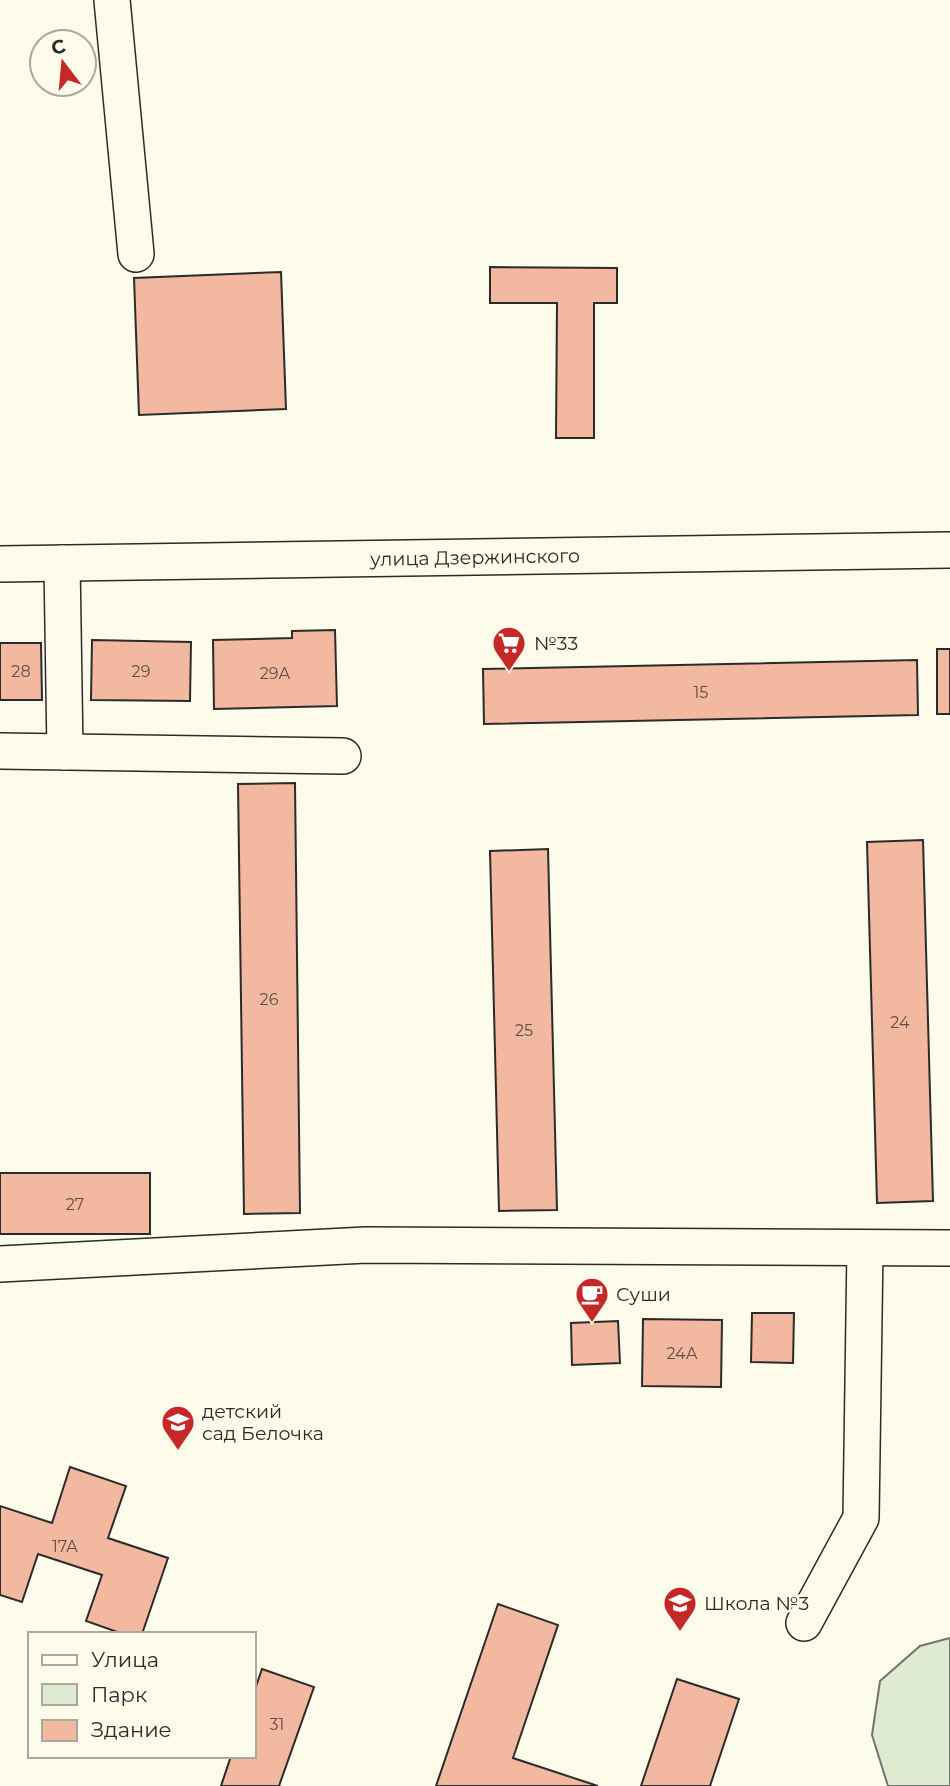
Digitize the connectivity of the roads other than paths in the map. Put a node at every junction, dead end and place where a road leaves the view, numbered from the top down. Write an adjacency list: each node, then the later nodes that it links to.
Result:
1 (113, 0): 2 (street)
2 (136, 254)
3 (950, 550): 4 (street, улица Дзержинского)
4 (62, 563): 5 (street, улица Дзержинского); 7 (street)
5 (0, 564)
6 (0, 751): 7 (street)
7 (65, 752): 8 (street)
8 (343, 756)
9 (865, 1248): 10 (street); 11 (street); 12 (street)
10 (950, 1248)
11 (0, 1264)
12 (804, 1623)

